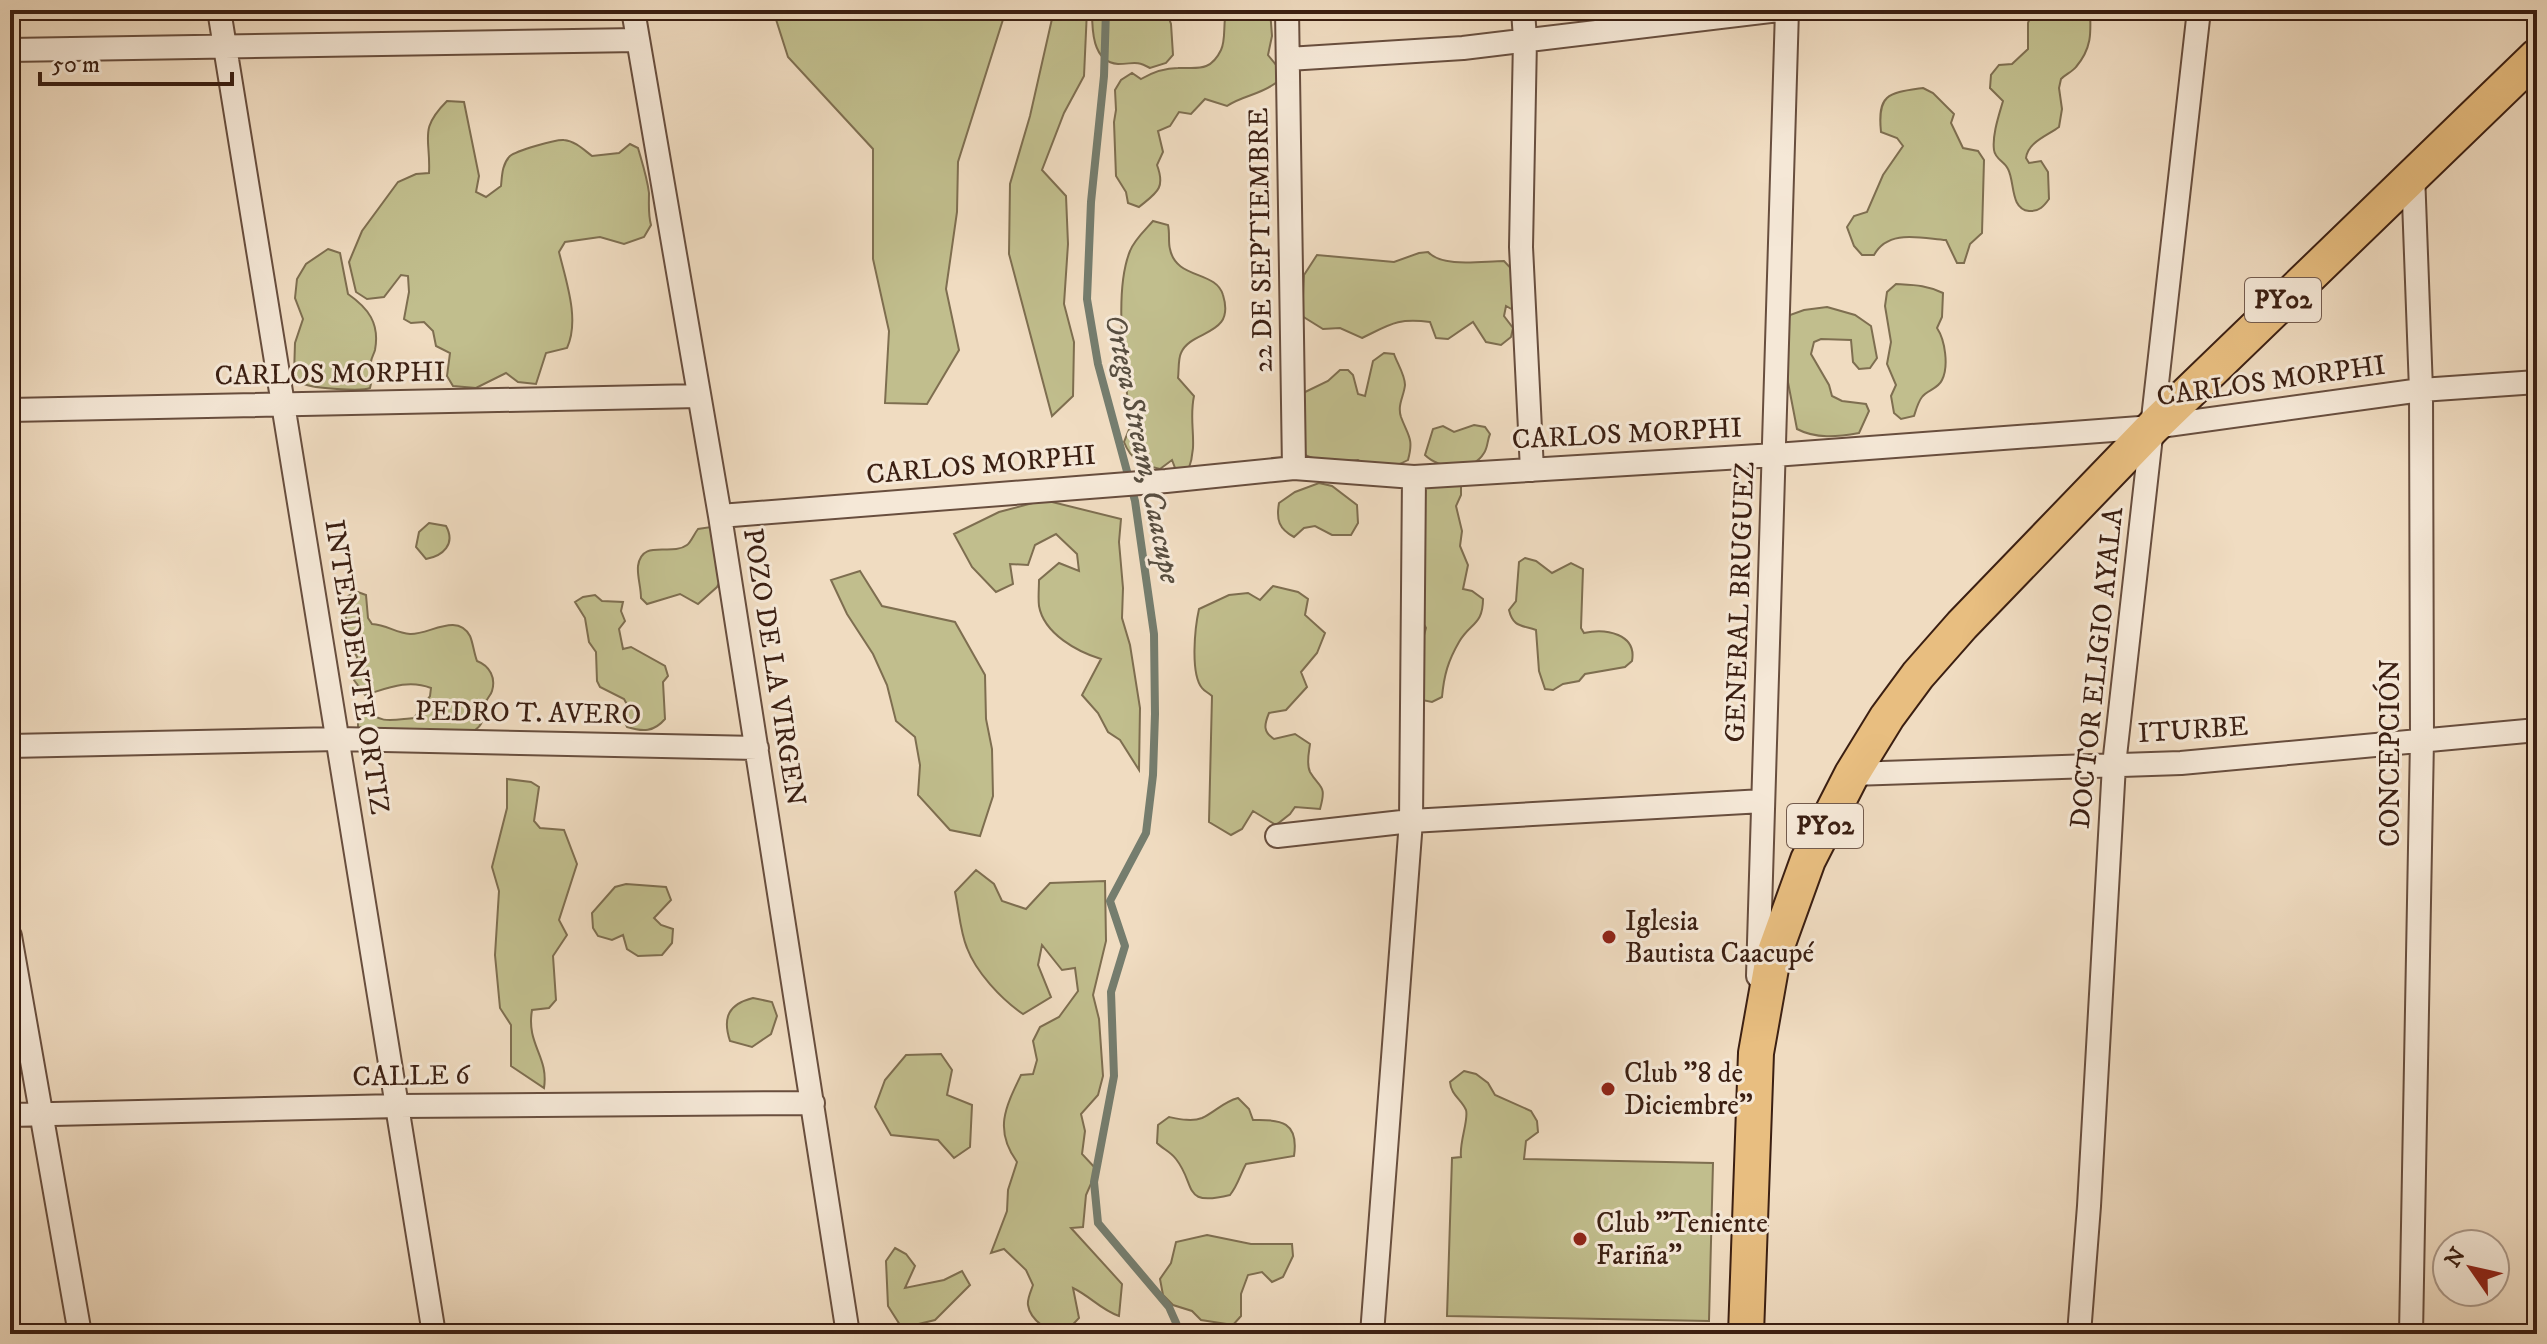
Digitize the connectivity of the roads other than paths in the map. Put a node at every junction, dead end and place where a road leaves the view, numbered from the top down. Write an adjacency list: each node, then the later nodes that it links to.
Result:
1 (219, 10): 10 (street, INTENDENTE ORTIZ)
2 (633, 10): 9 (street, POZO DE LA VIRGEN)
3 (1287, 10): 13 (street, 22 DE SEPTIEMBRE)
4 (1523, 10): 8 (street)
5 (1780, 10): 8 (street)
6 (1787, 10): 21 (street, GENERAL BRUGUEZ)
7 (2199, 10): 20 (street, DOCTOR ELIGIO AYALA)
8 (1525, 39): 13 (street); 23 (street)
9 (638, 40): 10 (street); 17 (street, POZO DE LA VIRGEN)
10 (225, 46): 11 (street); 18 (street, INTENDENTE ORTIZ)
11 (10, 50)
12 (2537, 56): 14 (main road, PY02)
13 (1288, 59): 22 (street, 22 DE SEPTIEMBRE)
14 (2413, 173): 16 (street, CONCEPCIÓN); 20 (main road, PY02)
15 (2537, 382): 16 (street, CARLOS MORPHI)
16 (2421, 390): 20 (street, CARLOS MORPHI); 28 (street, CONCEPCIÓN)
17 (699, 396): 18 (street, CARLOS MORPHI); 25 (street, POZO DE LA VIRGEN)
18 (283, 405): 19 (street, CARLOS MORPHI); 27 (street, INTENDENTE ORTIZ)
19 (10, 410)
20 (2153, 427): 21 (street, CARLOS MORPHI); 31 (street, DOCTOR ELIGIO AYALA); 32 (main road, PY02)
21 (1775, 455): 23 (street, CARLOS MORPHI); 33 (street, GENERAL BRUGUEZ)
22 (1294, 468): 24 (street, CARLOS MORPHI); 25 (street, CARLOS MORPHI)
23 (1532, 470): 24 (street, CARLOS MORPHI)
24 (1414, 477): 34 (street)
25 (720, 516): 30 (street, POZO DE LA VIRGEN)
26 (2537, 730): 28 (street, ITURBE)
27 (338, 739): 29 (street, PEDRO T. AVERO); 30 (street, PEDRO T. AVERO); 39 (street, INTENDENTE ORTIZ)
28 (2422, 740): 31 (street, ITURBE); 48 (street, CONCEPCIÓN)
29 (10, 746)
30 (757, 748): 38 (street, POZO DE LA VIRGEN)
31 (2114, 765): 32 (street, ITURBE); 47 (street, DOCTOR ELIGIO AYALA)
32 (1852, 774): 37 (main road, PY02)
33 (1763, 801): 34 (street); 37 (street, GENERAL BRUGUEZ)
34 (1411, 821): 35 (street); 45 (street)
35 (1277, 836)
36 (10, 936): 41 (street)
37 (1756, 1053): 46 (main road, PY02)
38 (813, 1103): 39 (street, CALLE 6); 44 (street, POZO DE LA VIRGEN)
39 (398, 1106): 41 (street, CALLE 6); 43 (street, INTENDENTE ORTIZ)
40 (10, 1115): 41 (street, CALLE 6)
41 (42, 1115): 42 (street)
42 (80, 1334)
43 (434, 1334)
44 (848, 1334)
45 (1372, 1334)
46 (1746, 1334)
47 (2079, 1334)
48 (2411, 1334)

